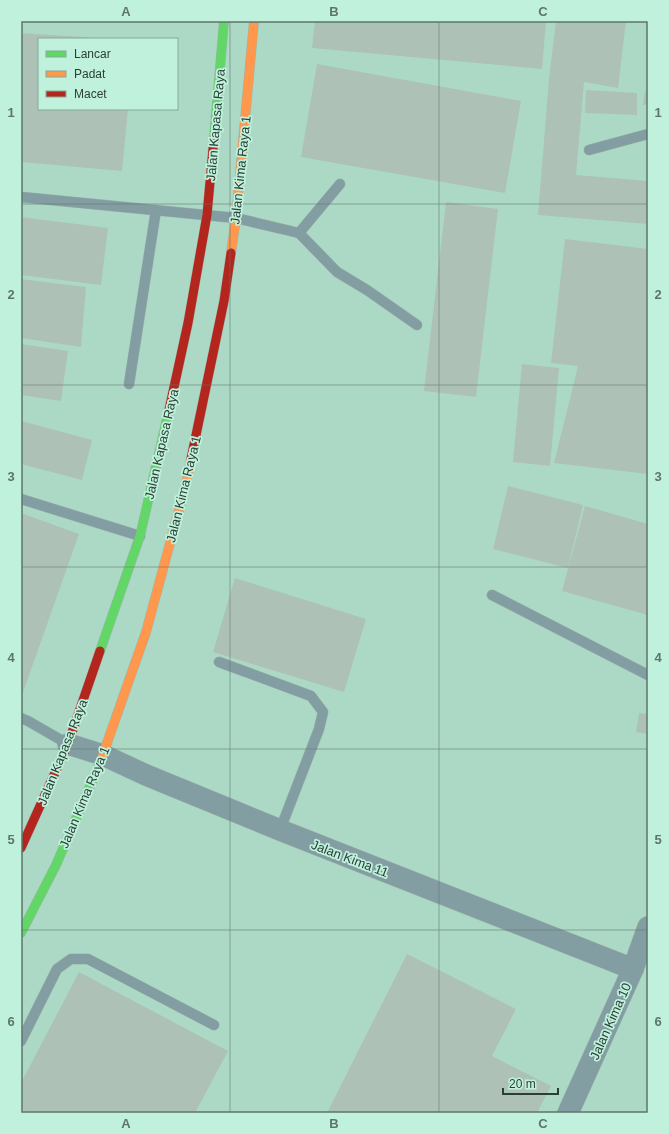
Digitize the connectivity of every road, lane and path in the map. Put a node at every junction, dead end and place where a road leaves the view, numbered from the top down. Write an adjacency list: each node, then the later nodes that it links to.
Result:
1 (224, 21): 8 (main road, Jalan Kapasa Raya)
2 (254, 21): 9 (main road, Jalan Kima Raya 1)
3 (648, 134): 4 (lane)
4 (589, 150)
5 (340, 184): 10 (lane)
6 (21, 197): 7 (lane)
7 (156, 210): 8 (lane); 12 (lane)
8 (207, 215): 9 (lane); 14 (main road, Jalan Kapasa Raya)
9 (236, 218): 10 (lane); 20 (main road, Jalan Kima Raya 1)
10 (299, 233): 11 (lane)
11 (417, 325)
12 (129, 384)
13 (21, 499): 14 (lane)
14 (140, 536): 19 (main road, Jalan Kapasa Raya)
15 (492, 595): 17 (lane)
16 (219, 662): 21 (lane)
17 (648, 674)
18 (21, 718): 19 (lane)
19 (68, 744): 20 (street, Jalan Kima 11); 22 (main road, Jalan Kapasa Raya)
20 (103, 755): 21 (street, Jalan Kima 11); 24 (main road, Jalan Kima Raya 1)
21 (280, 830): 25 (street, Jalan Kima 11)
22 (21, 848)
23 (648, 927): 25 (street, Jalan Kima 10)
24 (21, 933)
25 (633, 969): 28 (street, Jalan Kima 10)
26 (214, 1025): 27 (lane)
27 (21, 1041)
28 (568, 1113)

